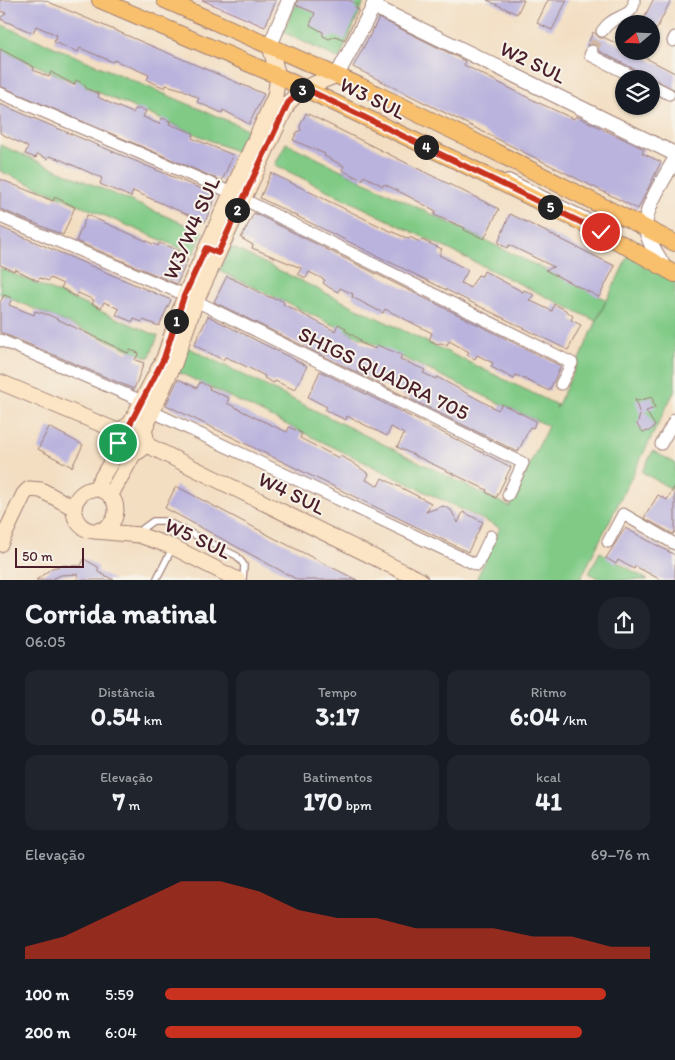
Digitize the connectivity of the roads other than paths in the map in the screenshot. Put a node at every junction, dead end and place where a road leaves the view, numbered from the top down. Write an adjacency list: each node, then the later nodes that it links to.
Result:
1 (100, 0): 11 (main road, W3 SUL)
2 (165, 0): 7 (main road, W3 SUL)
3 (289, 0): 7 (street)
4 (634, 0): 6 (street)
5 (375, 3): 10 (street); 18 (street, W2 SUL)
6 (602, 31)
7 (270, 46): 10 (main road, W3 SUL); 11 (main road, W3/W4 SUL)
8 (592, 51): 9 (street)
9 (620, 70)
10 (337, 75): 12 (main road, W3/W4 SUL); 16 (main road, W3 SUL)
11 (278, 76): 12 (main road, W3 SUL); 17 (main road, W3/W4 SUL)
12 (304, 88): 17 (main road, W3/W4 SUL); 20 (main road, W3 SUL)
13 (660, 90): 15 (street)
14 (0, 93): 21 (street)
15 (669, 94)
16 (474, 141): 20 (main road); 23 (main road, W3 SUL)
17 (262, 142): 21 (main road, W3/W4 SUL)
18 (675, 154)
19 (675, 159): 23 (street)
20 (455, 160): 25 (main road, W3 SUL)
21 (236, 195): 26 (main road, W3/W4 SUL); 29 (street)
22 (0, 217): 26 (street)
23 (645, 228): 24 (main road, W3 SUL); 25 (street)
24 (675, 243)
25 (670, 271)
26 (190, 298): 30 (main road, W3/W4 SUL); 36 (street, SHIGS QUADRA 705)
27 (0, 340): 30 (street)
28 (0, 382): 32 (main road, W4 SUL)
29 (561, 384)
30 (147, 406): 32 (main road, W3/W4 SUL); 41 (street)
31 (675, 420): 33 (street)
32 (132, 439): 34 (main road); 35 (main road); 49 (main road, W4 SUL)
33 (661, 444)
34 (95, 489): 35 (main road); 37 (main road)
35 (110, 496): 38 (main road)
36 (508, 496)
37 (74, 508): 39 (main road); 43 (main road)
38 (116, 512): 39 (main road); 40 (main road, W5 SUL)
39 (96, 531): 40 (main road, W5 SUL)
40 (138, 534): 45 (main road, W5 SUL); 48 (lane)
41 (492, 536)
42 (608, 542): 44 (street)
43 (0, 544)
44 (675, 544)
45 (173, 547): 46 (lane); 47 (main road, W5 SUL)
46 (156, 580)
47 (238, 580)
48 (244, 580)
49 (420, 580)

